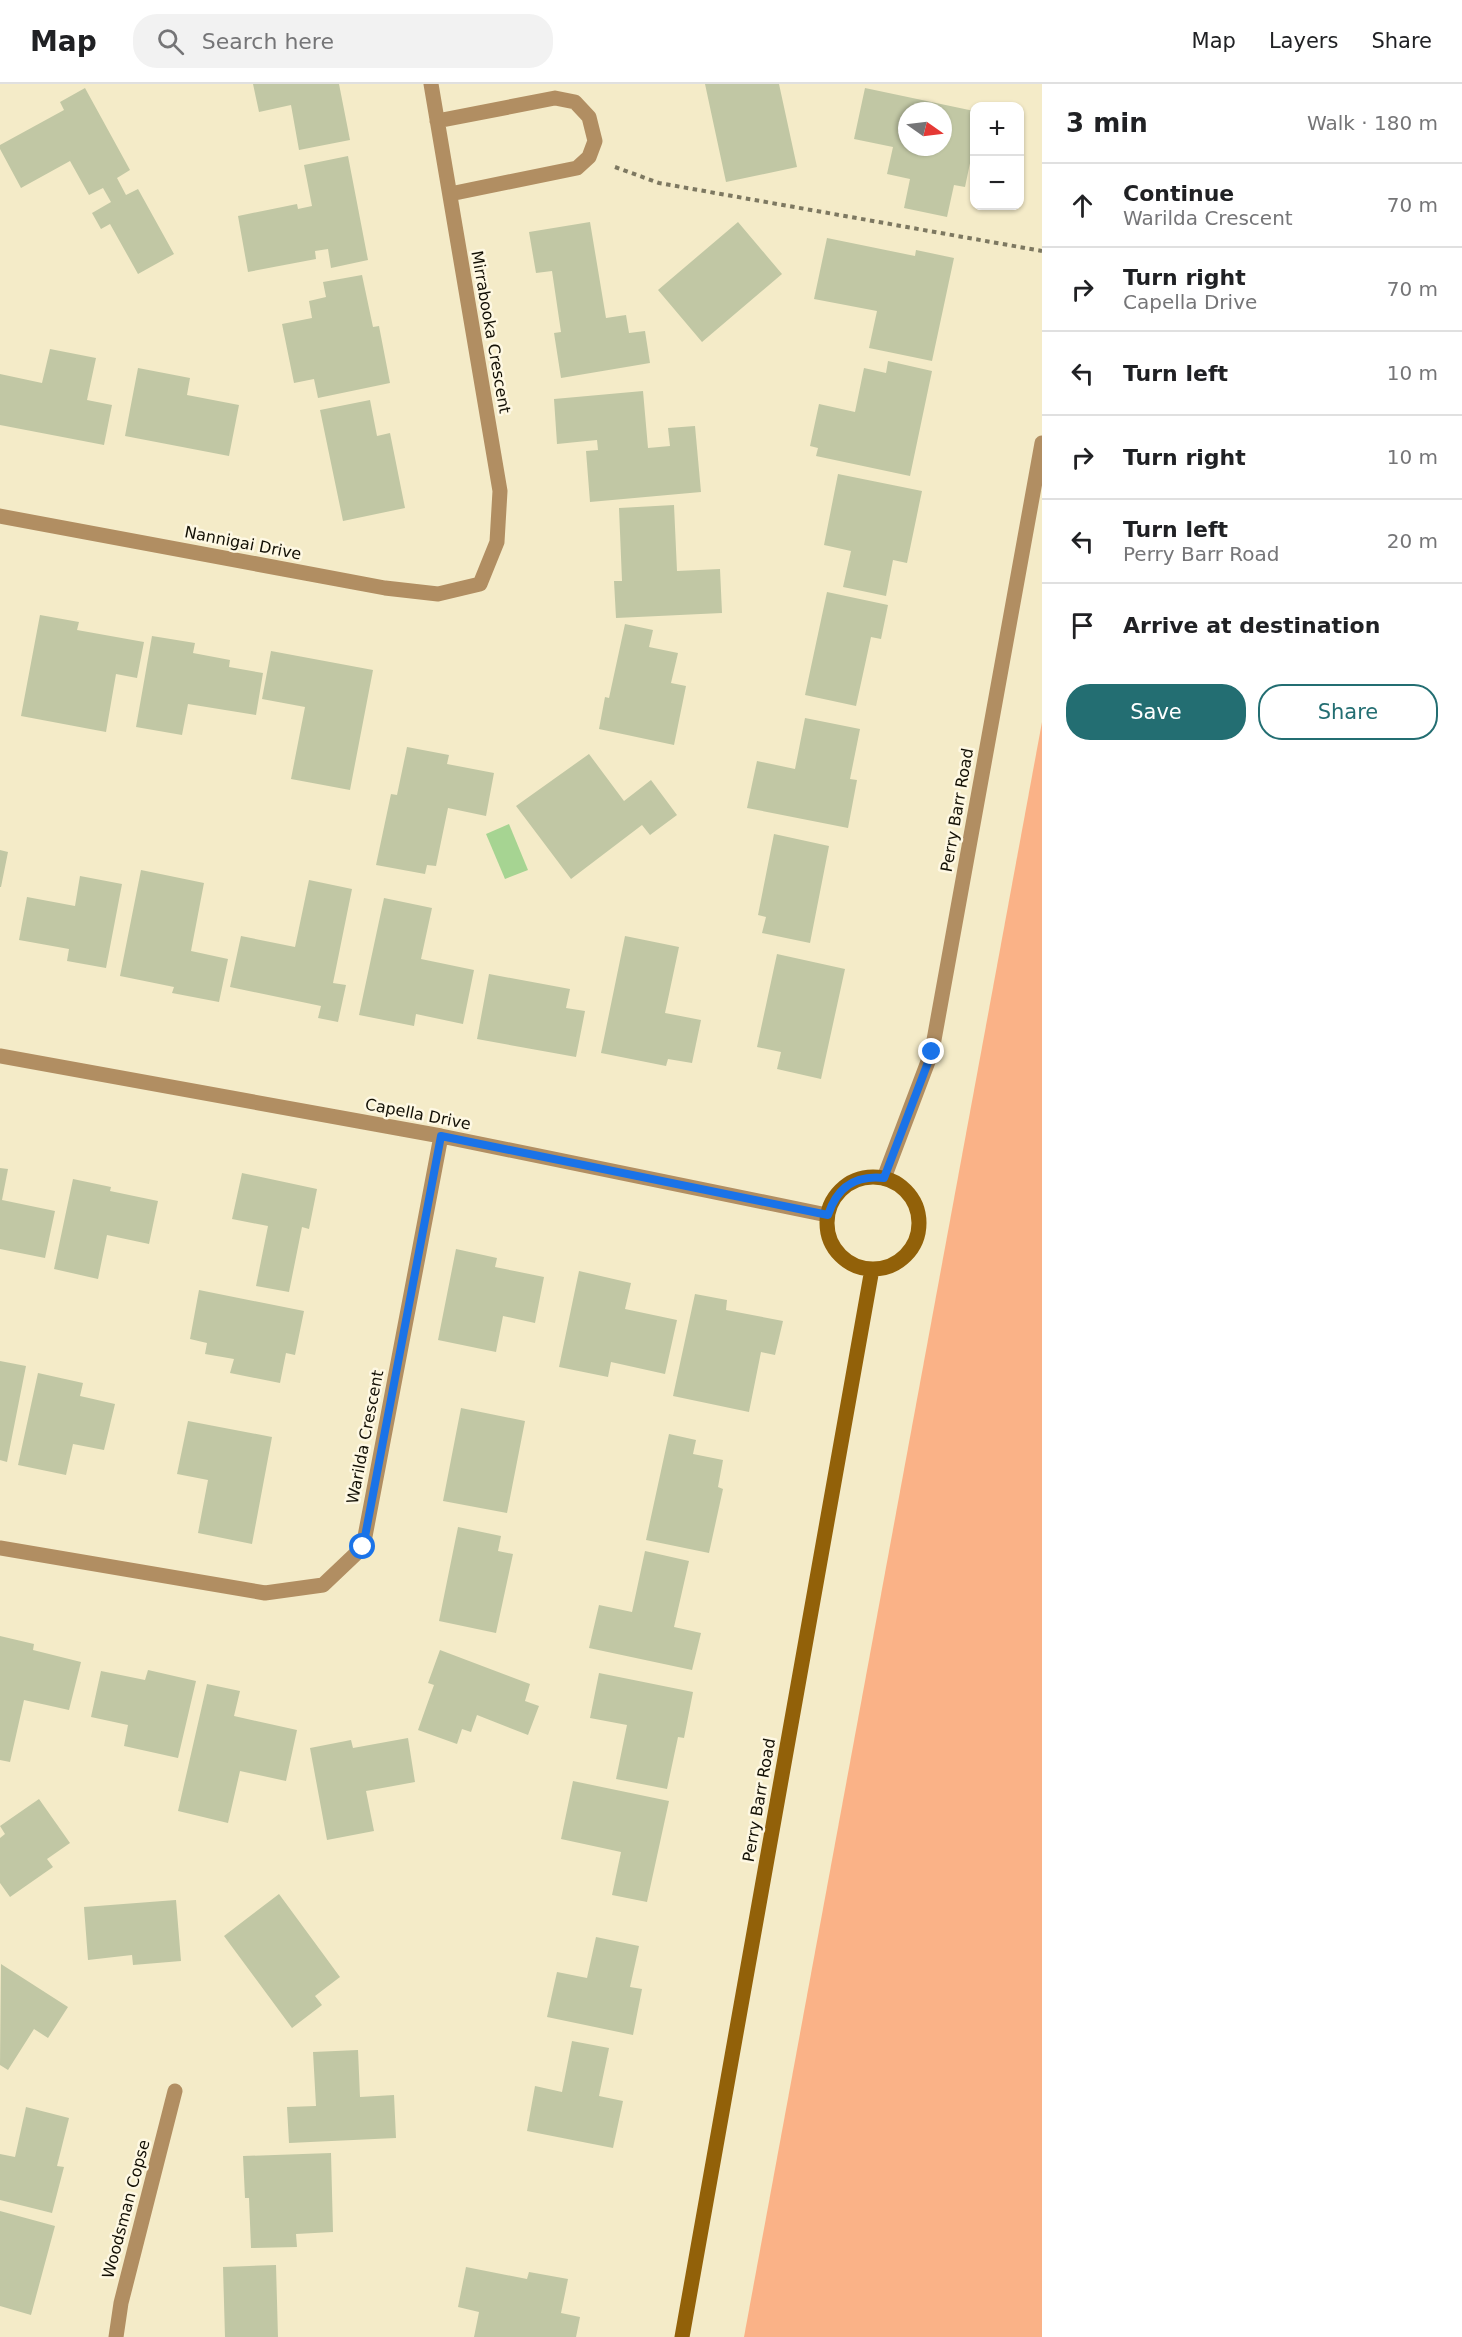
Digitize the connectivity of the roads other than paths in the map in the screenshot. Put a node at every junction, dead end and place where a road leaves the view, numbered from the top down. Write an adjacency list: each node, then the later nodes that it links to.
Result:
1 (431, 84): 2 (street, Mirrabooka Crescent)
2 (437, 121): 3 (street, Mirrabooka Crescent); 3 (street)
3 (450, 194): 6 (street, Mirrabooka Crescent)
4 (1042, 443): 9 (street, Perry Barr Road)
5 (0, 516): 6 (street, Nannigai Drive)
6 (480, 584)
7 (0, 1056): 8 (street, Capella Drive)
8 (441, 1136): 10 (street, Capella Drive); 12 (street, Warilda Crescent)
9 (884, 1178): 10 (street); 11 (street)
10 (828, 1215): 11 (street)
11 (872, 1269): 15 (street, Perry Barr Road)
12 (0, 1548)
13 (175, 2091): 14 (street, Woodsman Copse)
14 (116, 2337)
15 (682, 2337)

